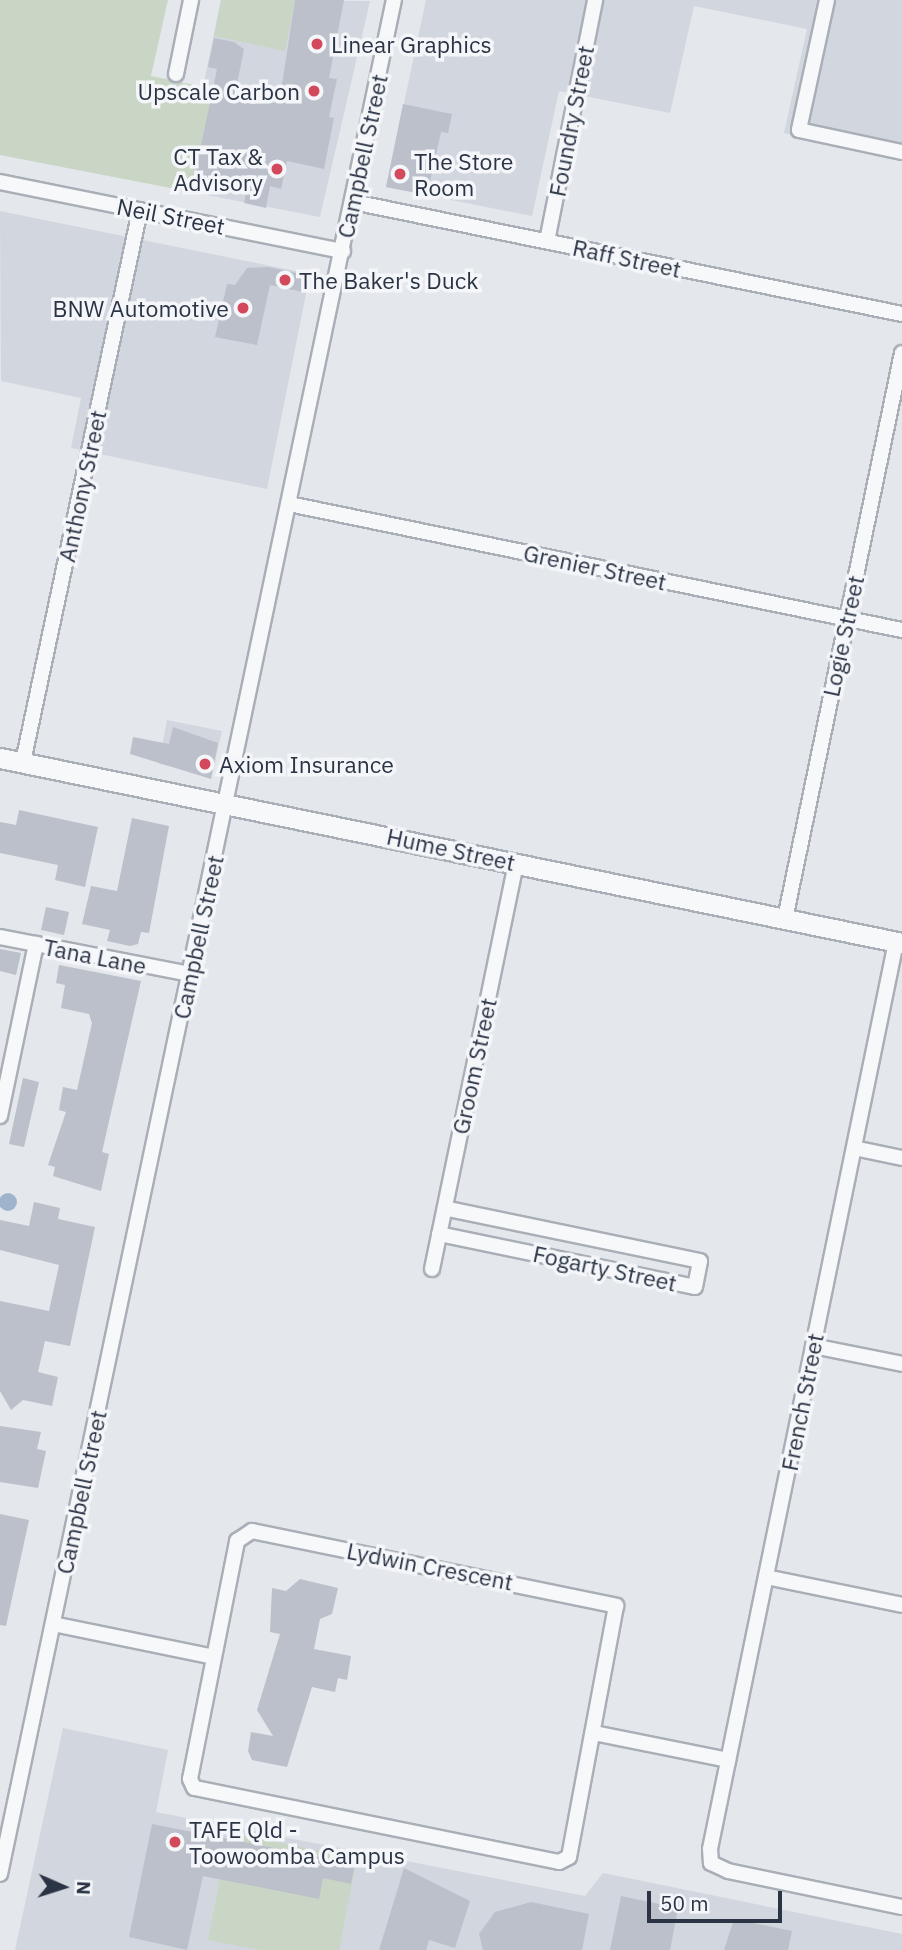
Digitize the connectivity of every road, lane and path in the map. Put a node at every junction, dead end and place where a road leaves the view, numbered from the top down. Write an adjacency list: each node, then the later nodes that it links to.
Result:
1 (191, 0): 5 (street)
2 (394, 0): 8 (street, Campbell Street)
3 (595, 0): 10 (street, Foundry Street)
4 (827, 0): 6 (street)
5 (176, 74)
6 (902, 152)
7 (0, 182): 9 (street, Neil Street)
8 (353, 202): 10 (street, Raff Street); 11 (street, Campbell Street)
9 (140, 210): 11 (street, Neil Street); 18 (street, Anthony Street)
10 (547, 241): 12 (street, Raff Street)
11 (343, 251): 14 (street, Campbell Street)
12 (902, 313)
13 (902, 353): 15 (street, Logie Street)
14 (289, 504): 15 (street, Grenier Street); 19 (street, Campbell Street)
15 (846, 619): 16 (street, Grenier Street); 21 (street, Logie Street)
16 (902, 630)
17 (0, 758): 18 (street, Hume Street)
18 (23, 762): 19 (street, Hume Street)
19 (227, 803): 20 (street, Hume Street); 25 (street, Campbell Street)
20 (516, 863): 21 (street, Hume Street); 29 (street, Groom Street)
21 (785, 919): 23 (street, Hume Street)
22 (0, 937): 24 (street, Tana Lane)
23 (899, 942): 27 (street, French Street)
24 (36, 944): 25 (street, Tana Lane); 26 (street)
25 (191, 974): 36 (street, Campbell Street)
26 (0, 1116)
27 (854, 1148): 28 (street); 32 (street, French Street)
28 (902, 1158)
29 (445, 1208): 30 (street, Groom Street); 30 (street, Fogarty Street)
30 (439, 1234): 31 (street, Groom Street)
31 (432, 1269)
32 (813, 1346): 33 (street); 34 (street, French Street)
33 (902, 1364)
34 (766, 1577): 35 (street); 39 (street, French Street)
35 (902, 1605)
36 (53, 1624): 37 (street); 40 (street, Campbell Street)
37 (214, 1657): 38 (street, Lydwin Crescent); 38 (street, Lydwin Crescent)
38 (594, 1733): 39 (street)
39 (728, 1760): 41 (street, French Street)
40 (0, 1874)
41 (902, 1907)

